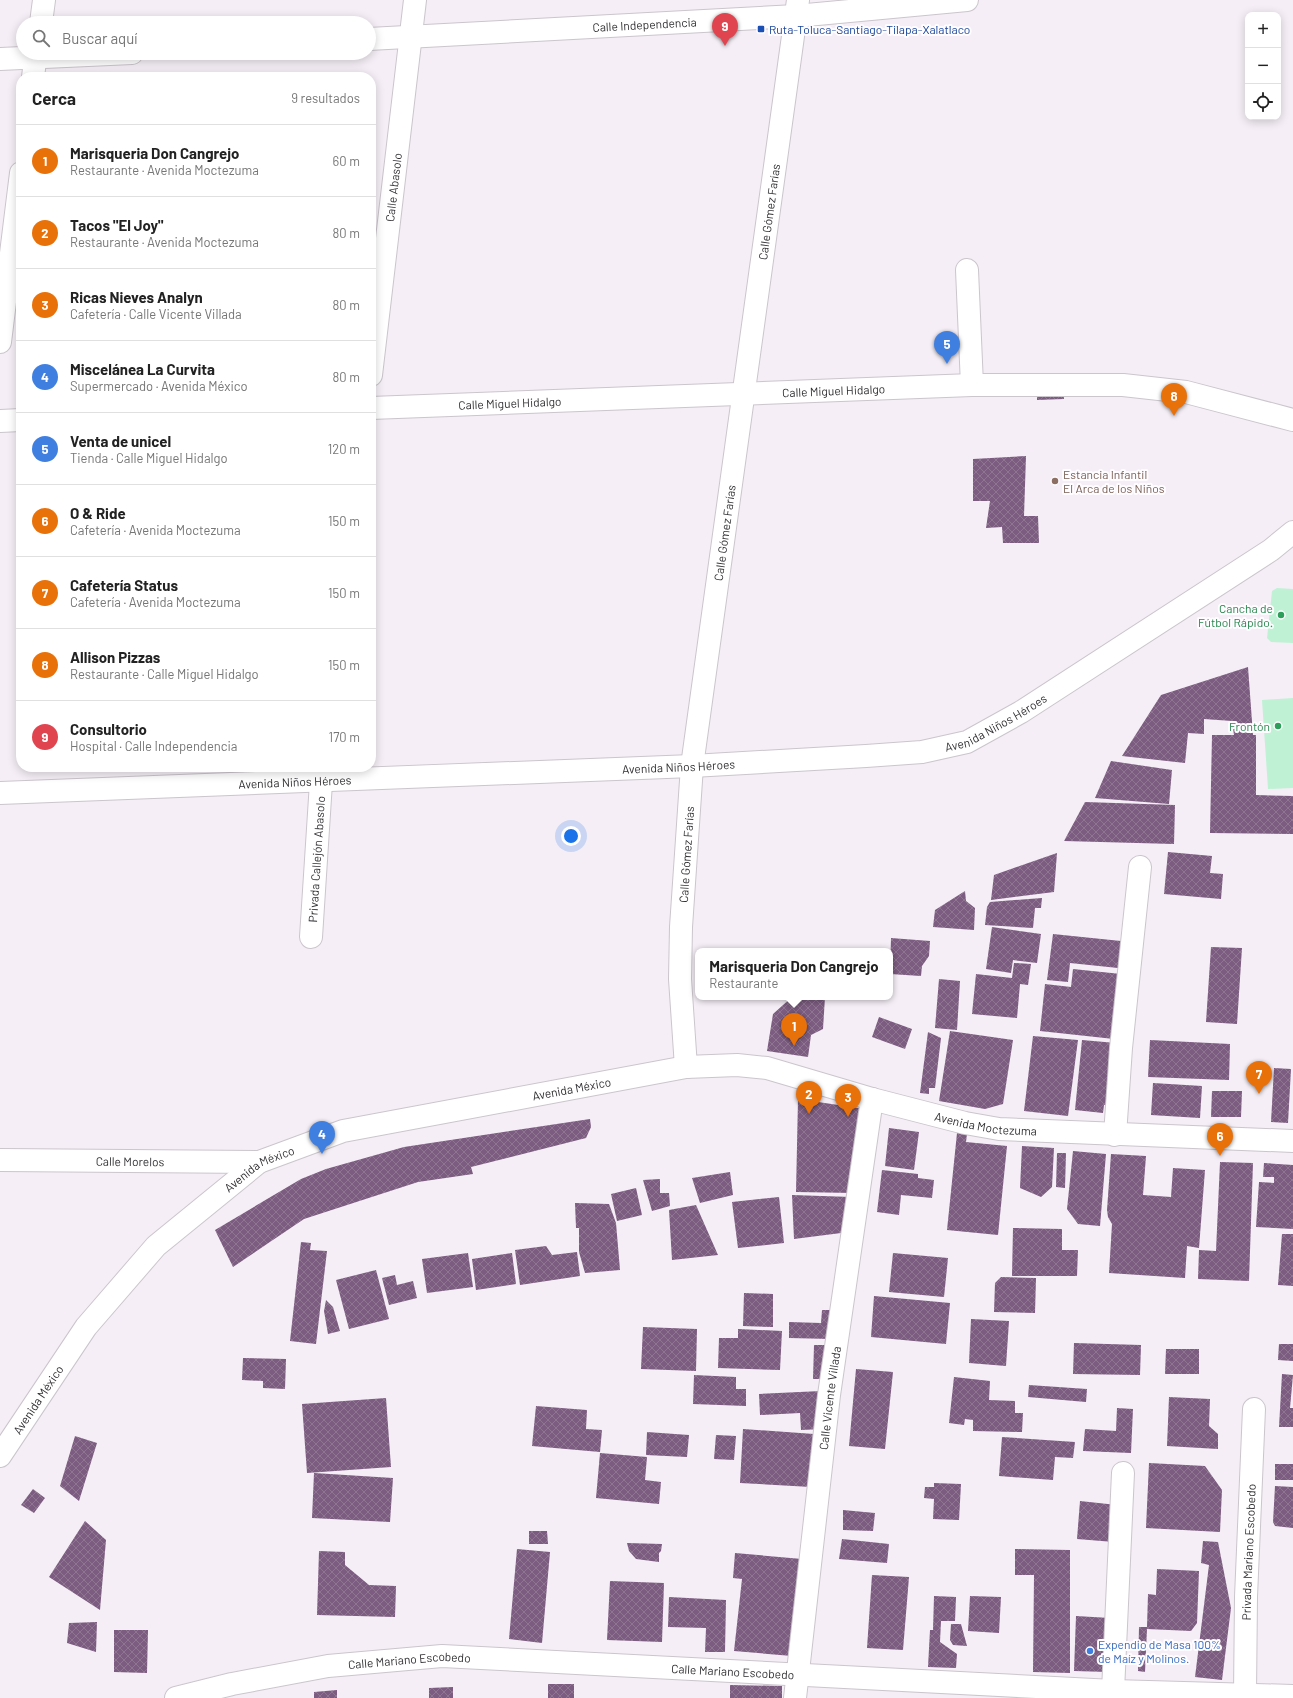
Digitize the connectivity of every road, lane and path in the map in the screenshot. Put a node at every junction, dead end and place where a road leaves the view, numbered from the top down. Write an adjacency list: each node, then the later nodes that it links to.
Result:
1 (44, 0): 5 (street)
2 (415, 0): 6 (street, Calle Abasolo)
3 (967, 0): 4 (street, Calle Independencia)
4 (797, 8): 6 (street, Calle Independencia); 16 (street, Calle Gómez Farías)
5 (42, 16)
6 (410, 37): 7 (street, Calle Independencia); 13 (street, Calle Abasolo)
7 (376, 39)
8 (0, 59): 10 (street)
9 (64, 60): 10 (street)
10 (35, 63)
11 (16, 213): 14 (street)
12 (967, 270): 15 (street)
13 (376, 332)
14 (0, 342)
15 (972, 385): 16 (street, Calle Miguel Hidalgo); 19 (street, Calle Miguel Hidalgo)
16 (743, 394): 17 (street, Calle Miguel Hidalgo); 22 (street, Calle Gómez Farías)
17 (376, 408)
18 (16, 420): 20 (street)
19 (1293, 420)
20 (0, 421)
21 (1293, 532): 22 (street, Avenida Niños Héroes)
22 (692, 766): 23 (street, Avenida Niños Héroes); 27 (street, Calle Gómez Farías)
23 (321, 774): 24 (street, Avenida Niños Héroes); 26 (street, Privada Callejón Abasolo)
24 (0, 793)
25 (1140, 867): 29 (street)
26 (311, 937)
27 (686, 1068): 28 (street, Avenida Moctezuma); 32 (street, Avenida México)
28 (872, 1099): 29 (street, Avenida Moctezuma); 36 (street, Calle Vicente Villada)
29 (1114, 1135): 30 (street, Avenida Moctezuma)
30 (1293, 1141)
31 (0, 1160): 32 (street, Calle Morelos)
32 (259, 1162): 34 (street, Avenida México)
33 (1254, 1409): 38 (street, Privada Mariano Escobedo)
34 (0, 1456)
35 (1123, 1473): 37 (street)
36 (796, 1674): 37 (street, Calle Mariano Escobedo); 40 (street, Calle Mariano Escobedo); 41 (street, Calle Vicente Villada)
37 (1113, 1691): 38 (street, Calle Mariano Escobedo)
38 (1245, 1694): 39 (street, Calle Mariano Escobedo)
39 (1293, 1696)
40 (176, 1698)
41 (795, 1698)

